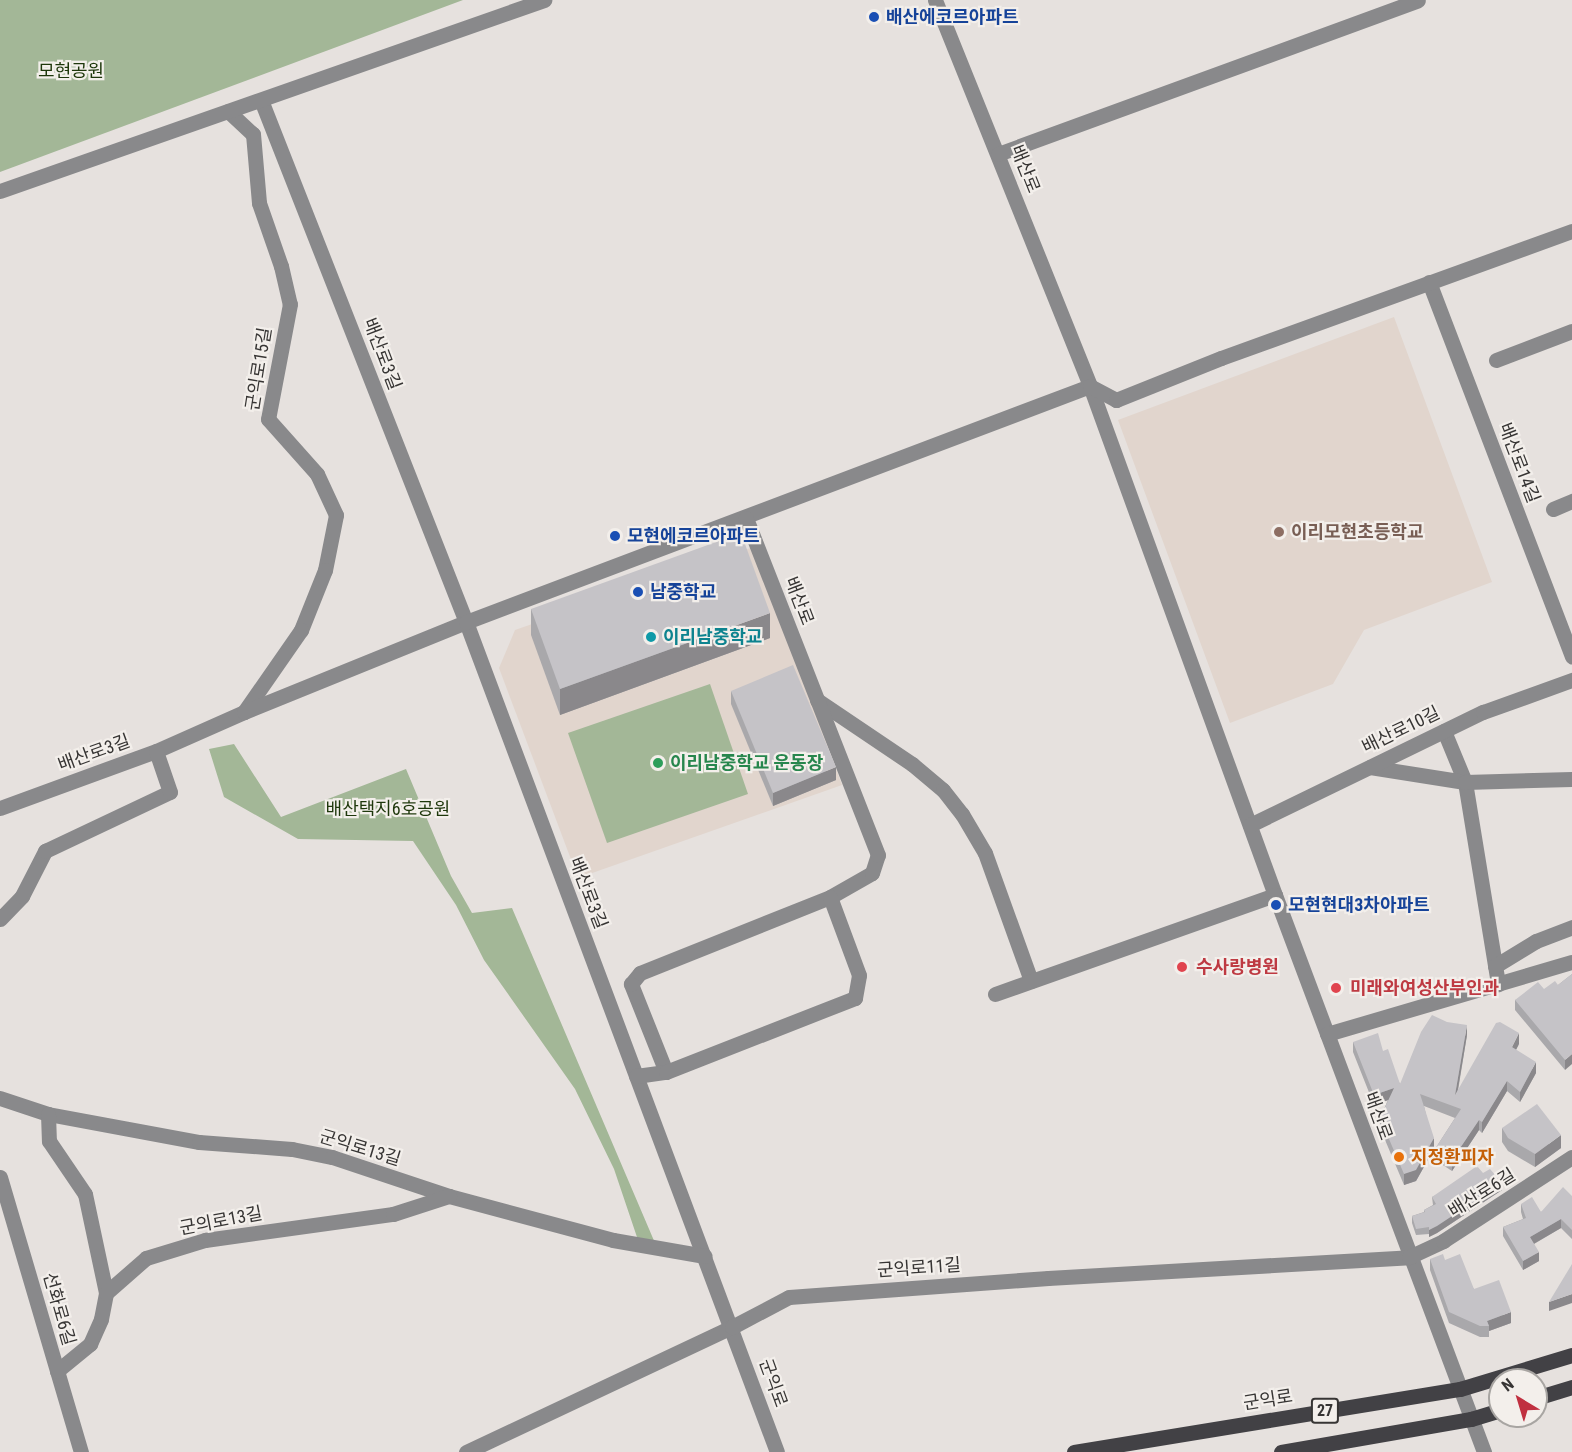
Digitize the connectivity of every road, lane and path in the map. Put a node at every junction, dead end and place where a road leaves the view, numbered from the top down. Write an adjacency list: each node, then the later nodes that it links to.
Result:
1 (544, 0): 4 (street)
2 (935, 0): 6 (street, 배산로)
3 (1418, 0): 6 (street)
4 (261, 100): 5 (street); 16 (street, 배산로3길)
5 (228, 111): 7 (street); 20 (street, 군익로15길)
6 (998, 154): 12 (street, 배산로)
7 (0, 191)
8 (1572, 231): 9 (street)
9 (1429, 282): 12 (street); 17 (street, 배산로14길)
10 (1572, 331): 11 (street)
11 (1496, 360)
12 (1090, 386): 15 (street); 27 (street, 배산로)
13 (1572, 501): 14 (street)
14 (1553, 509)
15 (746, 518): 16 (street, 배산로3길); 19 (street, 배산로)
16 (466, 622): 20 (street, 배산로3길); 39 (street, 배산로3길)
17 (1572, 657)
18 (1572, 680): 21 (street, 배산로10길)
19 (817, 700): 29 (street); 34 (street)
20 (244, 712): 22 (street, 배산로3길)
21 (1444, 731): 23 (street, 배산로10길); 25 (street)
22 (156, 751): 26 (street, 배산로3길); 30 (street)
23 (1370, 767): 25 (street); 27 (street, 배산로10길)
24 (1572, 779): 25 (street)
25 (1466, 782): 33 (street)
26 (0, 808)
27 (1251, 825): 28 (street, 배산로)
28 (1275, 895): 34 (street); 37 (street, 배산로)
29 (830, 897): 38 (street); 38 (street)
30 (0, 919)
31 (1572, 927): 33 (street)
32 (1572, 962): 35 (street)
33 (1495, 966): 35 (street)
34 (1031, 981): 36 (street)
35 (1498, 984): 37 (street)
36 (995, 994)
37 (1327, 1034): 46 (street, 배산로)
38 (666, 1072): 39 (street)
39 (636, 1076): 45 (street, 배산로3길)
40 (0, 1098): 41 (street, 군익로13길)
41 (48, 1114): 44 (street, 군익로13길); 47 (street)
42 (1572, 1157): 46 (street, 배산로6길)
43 (0, 1177): 50 (street, 선화로6길)
44 (449, 1196): 45 (street, 군익로13길); 47 (street, 군의로13길)
45 (705, 1256): 48 (street, 배산로3길)
46 (1409, 1257): 48 (street, 군익로11길); 52 (street, 배산로)
47 (106, 1293): 50 (street)
48 (732, 1327): 57 (street, 군익로11길); 58 (street, 군익로)
49 (1572, 1354): 52 (main road, 군익로 / 27)
50 (57, 1371): 56 (street, 선화로6길)
51 (1572, 1387): 53 (main road)
52 (1460, 1389): 55 (street, 배산로); 59 (main road, 군익로 / 27)
53 (1548, 1394)
54 (1488, 1414): 55 (main road, 27)
55 (1471, 1419): 60 (main road, 27); 61 (street, 배산로)
56 (81, 1452)
57 (466, 1452)
58 (777, 1452)
59 (1074, 1452)
60 (1281, 1452)
61 (1484, 1452)

